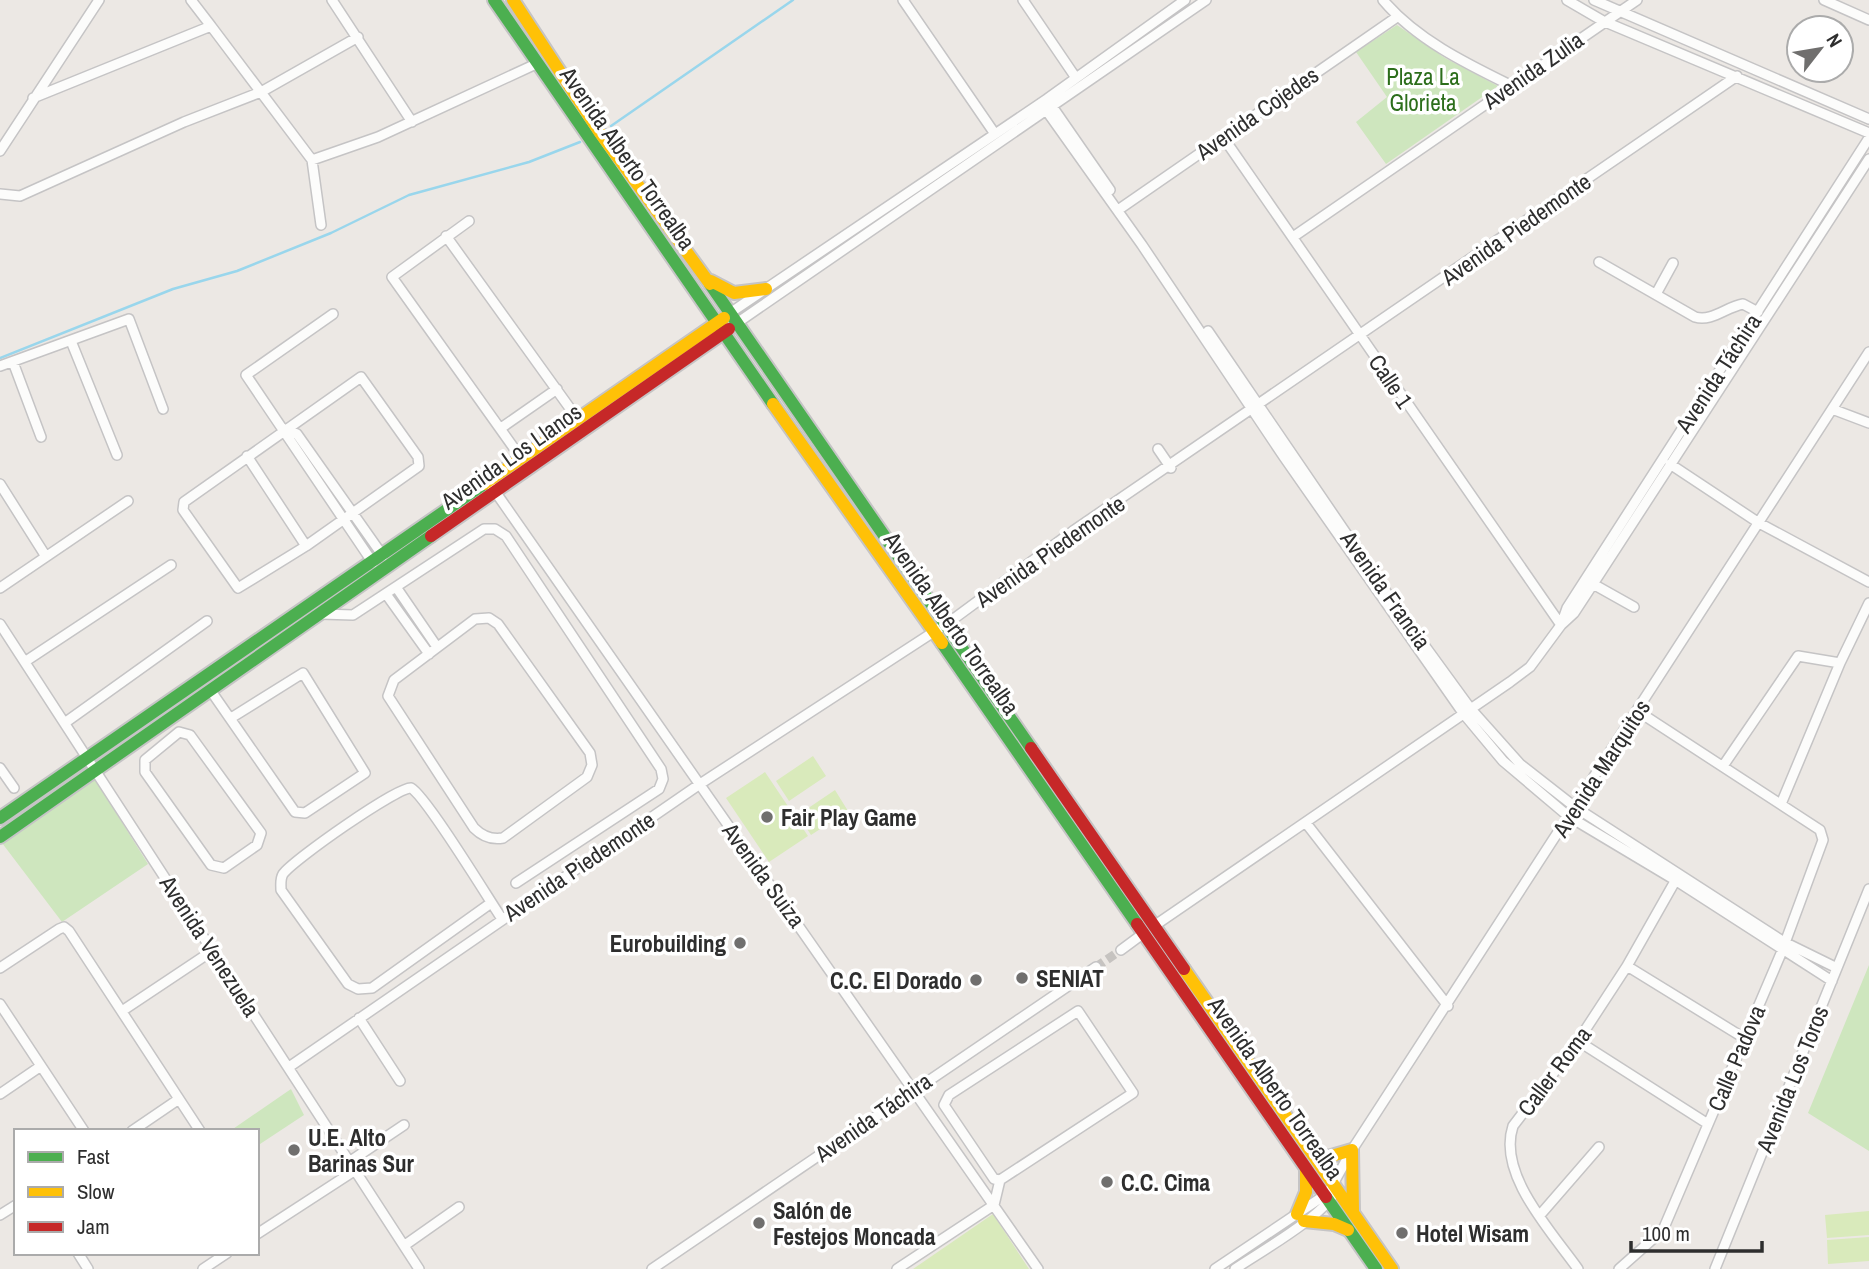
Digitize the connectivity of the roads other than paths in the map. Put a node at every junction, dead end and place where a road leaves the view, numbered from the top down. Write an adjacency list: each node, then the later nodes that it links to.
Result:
1 (99, 0): 26 (street)
2 (191, 0): 19 (street)
3 (332, 0): 20 (street)
4 (494, 0): 21 (main road, Avenida Alberto Torrealba)
5 (513, 0): 47 (main road, Avenida Alberto Torrealba)
6 (903, 0): 33 (street)
7 (1023, 0): 23 (street)
8 (1185, 0): 23 (street, Avenida Los Llanos)
9 (1206, 0): 27 (street, Avenida Los Llanos)
10 (1383, 0): 16 (street)
11 (1567, 0): 18 (street)
12 (1594, 0): 15 (street)
13 (1637, 0): 15 (street, Avenida Zulia)
14 (1824, 0): 17 (street)
15 (1618, 13): 18 (street, Avenida Zulia); 28 (street)
16 (1397, 17): 24 (street); 34 (street, Avenida Cojedes)
17 (1869, 20)
18 (1603, 21): 22 (street); 24 (street, Avenida Zulia)
19 (211, 26): 25 (street); 26 (street)
20 (358, 37): 25 (street); 29 (street)
21 (536, 64): 29 (street); 53 (main road, Avenida Alberto Torrealba)
22 (1737, 76): 31 (street); 54 (street, Avenida Piedemonte)
23 (1076, 78): 27 (street, Avenida Los Llanos)
24 (1510, 85): 44 (street, Avenida Zulia)
25 (261, 92): 38 (street); 39 (street)
26 (33, 98): 32 (street)
27 (1046, 105): 33 (street, Avenida Los Llanos); 40 (street, Avenida Francia); 52 (street, Avenida Los Llanos)
28 (1869, 119)
29 (412, 122): 38 (street)
30 (0, 130): 32 (street)
31 (1869, 132)
32 (10, 134): 36 (street)
33 (995, 134): 48 (street, Avenida Los Llanos)
34 (1223, 137): 40 (street, Avenida Cojedes); 44 (street, Calle 1)
35 (1869, 138): 50 (street, Avenida Táchira)
36 (0, 151)
37 (1869, 159): 72 (street)
38 (312, 160): 42 (street)
39 (0, 194)
40 (1120, 209): 61 (street, Avenida Francia)
41 (469, 221): 43 (street)
42 (321, 225)
43 (446, 236): 59 (street); 65 (street)
44 (1293, 237): 54 (street, Calle 1)
45 (1598, 262): 49 (street)
46 (1673, 263): 49 (street)
47 (703, 276): 48 (main road); 52 (main road, Avenida Alberto Torrealba)
48 (766, 289): 52 (street, Avenida Los Llanos)
49 (1656, 294): 50 (street)
50 (1758, 313): 92 (street, Avenida Táchira)
51 (333, 314): 66 (street)
52 (733, 318): 53 (main road, Avenida Los Llanos); 97 (main road, Avenida Alberto Torrealba)
53 (721, 328): 71 (main road, Avenida Los Llanos); 75 (main road, Avenida Los Llanos); 99 (main road, Avenida Alberto Torrealba)
54 (1361, 336): 61 (street, Avenida Piedemonte); 98 (street, Calle 1)
55 (71, 341): 57 (street); 62 (street); 69 (street)
56 (1869, 352): 63 (street, Avenida Marquitos)
57 (13, 362): 58 (street); 67 (street)
58 (0, 366)
59 (557, 389): 60 (street); 65 (street)
60 (569, 407)
61 (1256, 408): 73 (street, Avenida Piedemonte); 104 (street, Avenida Francia)
62 (163, 409)
63 (1832, 409): 64 (street); 79 (street, Avenida Marquitos)
64 (1869, 423)
65 (501, 428): 71 (street)
66 (285, 429): 70 (street); 77 (street); 77 (street); 78 (street)
67 (41, 437)
68 (1158, 449): 73 (street)
69 (117, 455)
70 (247, 456): 80 (street); 80 (street)
71 (521, 458): 75 (main road, Avenida Los Llanos)
72 (1670, 464): 79 (street); 85 (street)
73 (1171, 468): 97 (street, Avenida Piedemonte)
74 (0, 484): 81 (street)
75 (492, 487): 82 (main road, Avenida Los Llanos); 91 (street, Avenida Suiza); 93 (main road, Avenida Los Llanos)
76 (128, 501): 81 (street)
77 (353, 513): 78 (street); 82 (street)
78 (343, 520): 80 (street); 82 (street)
79 (1759, 523): 84 (street); 105 (street, Avenida Marquitos)
80 (306, 546)
81 (45, 555): 87 (street)
82 (378, 559): 110 (main road, Avenida Los Llanos)
83 (171, 565): 101 (street)
84 (1869, 582)
85 (1594, 584): 90 (street); 92 (street)
86 (396, 587): 88 (street); 95 (street); 100 (street)
87 (0, 588)
88 (386, 594): 93 (street); 100 (street)
89 (1869, 603): 102 (street)
90 (1634, 607)
91 (578, 610): 95 (street); 114 (street, Avenida Suiza)
92 (1570, 610): 98 (street)
93 (321, 614): 103 (main road, Avenida Los Llanos)
94 (207, 621): 107 (street)
95 (562, 622): 123 (street)
96 (0, 624): 101 (street, Avenida Venezuela)
97 (945, 624): 99 (street, Avenida Piedemonte); 127 (main road, Avenida Alberto Torrealba)
98 (1561, 625): 104 (street)
99 (933, 632): 114 (street, Avenida Piedemonte); 127 (main road, Avenida Alberto Torrealba)
100 (433, 650): 100 (street)
101 (26, 661): 107 (street, Avenida Venezuela)
102 (1840, 663): 111 (street); 116 (street)
103 (211, 691): 106 (street); 108 (main road, Avenida Los Llanos)
104 (1466, 710): 117 (street, Avenida Francia); 118 (street, Avenida Francia); 120 (street)
105 (1639, 712): 111 (street); 117 (street, Avenida Marquitos)
106 (230, 718): 106 (street)
107 (66, 722): 110 (street, Avenida Venezuela)
108 (150, 734): 109 (street); 113 (main road, Avenida Los Llanos)
109 (159, 747): 109 (street)
110 (88, 759): 113 (street, Avenida Venezuela); 119 (main road, Avenida Los Llanos)
111 (1723, 766): 116 (street)
112 (0, 768): 115 (street)
113 (96, 771): 121 (main road, Avenida Los Llanos); 130 (street, Avenida Venezuela)
114 (700, 784): 126 (street, Avenida Piedemonte); 145 (street, Avenida Suiza)
115 (14, 788)
116 (1781, 804): 128 (street, Calle Padova)
117 (1575, 807): 118 (street, Avenida Marquitos); 122 (street, Avenida Francia)
118 (1568, 816): 122 (street, Avenida Francia); 137 (street, Avenida Marquitos)
119 (0, 818)
120 (1306, 823): 127 (street); 137 (street)
121 (0, 837)
122 (1677, 877): 128 (street, Avenida Francia); 131 (street, Caller Roma)
123 (516, 883)
124 (1869, 889): 134 (street, Avenida Los Toros)
125 (491, 903): 125 (street); 126 (street)
126 (502, 919): 139 (street, Avenida Piedemonte)
127 (1149, 930): 129 (street); 153 (main road, Avenida Alberto Torrealba); 157 (main road, Avenida Alberto Torrealba)
128 (1783, 946): 134 (street, Avenida Francia); 135 (street, Avenida Francia); 140 (street, Calle Padova)
129 (1121, 950)
130 (212, 951): 138 (street); 143 (street, Avenida Venezuela)
131 (1627, 966): 140 (street); 141 (street, Caller Roma)
132 (1096, 967): 145 (street, Avenida Táchira)
133 (0, 968): 138 (street)
134 (1836, 968): 135 (street, Avenida Los Toros)
135 (1832, 981): 180 (street, Avenida Los Toros)
136 (0, 1004): 142 (street)
137 (1448, 1006): 155 (street, Avenida Marquitos)
138 (121, 1011): 147 (street)
139 (359, 1018): 143 (street, Avenida Piedemonte); 144 (street)
140 (1744, 1038): 148 (street, Calle Padova)
141 (1578, 1041): 148 (street); 163 (street, Caller Roma)
142 (41, 1066): 146 (street); 150 (street)
143 (289, 1067): 156 (street, Avenida Venezuela)
144 (400, 1081)
145 (912, 1089): 160 (street, Avenida Suiza); 171 (street, Avenida Táchira)
146 (0, 1094)
147 (179, 1099): 151 (street); 152 (street)
148 (1708, 1124): 179 (street, Calle Padova)
149 (404, 1125): 156 (street)
150 (83, 1129)
151 (135, 1129)
152 (199, 1129)
153 (1307, 1146): 155 (main road); 159 (main road, Avenida Alberto Torrealba)
154 (1599, 1147): 163 (street)
155 (1352, 1150): 159 (street, Avenida Marquitos); 162 (main road)
156 (352, 1167): 165 (street); 167 (street, Avenida Venezuela)
157 (1306, 1167): 159 (main road, Avenida Alberto Torrealba); 164 (main road)
158 (1000, 1181): 158 (street); 160 (street)
159 (1331, 1192): 162 (main road, Avenida Alberto Torrealba); 164 (street); 166 (main road, Avenida Alberto Torrealba)
160 (994, 1205): 172 (street); 173 (street, Avenida Suiza)
161 (459, 1207): 167 (street)
162 (1353, 1215): 177 (main road, Avenida Alberto Torrealba)
163 (1540, 1215): 178 (street, Caller Roma)
164 (1300, 1218): 166 (main road); 174 (street); 175 (street)
165 (259, 1233)
166 (1351, 1233): 176 (main road, Avenida Alberto Torrealba)
167 (405, 1245): 169 (street, Avenida Venezuela)
168 (224, 1255): 170 (street)
169 (417, 1268)
170 (203, 1269)
171 (652, 1269)
172 (897, 1269)
173 (1038, 1269)
174 (1215, 1269)
175 (1235, 1269)
176 (1377, 1269)
177 (1392, 1269)
178 (1578, 1269)
179 (1619, 1269)
180 (1715, 1269)

